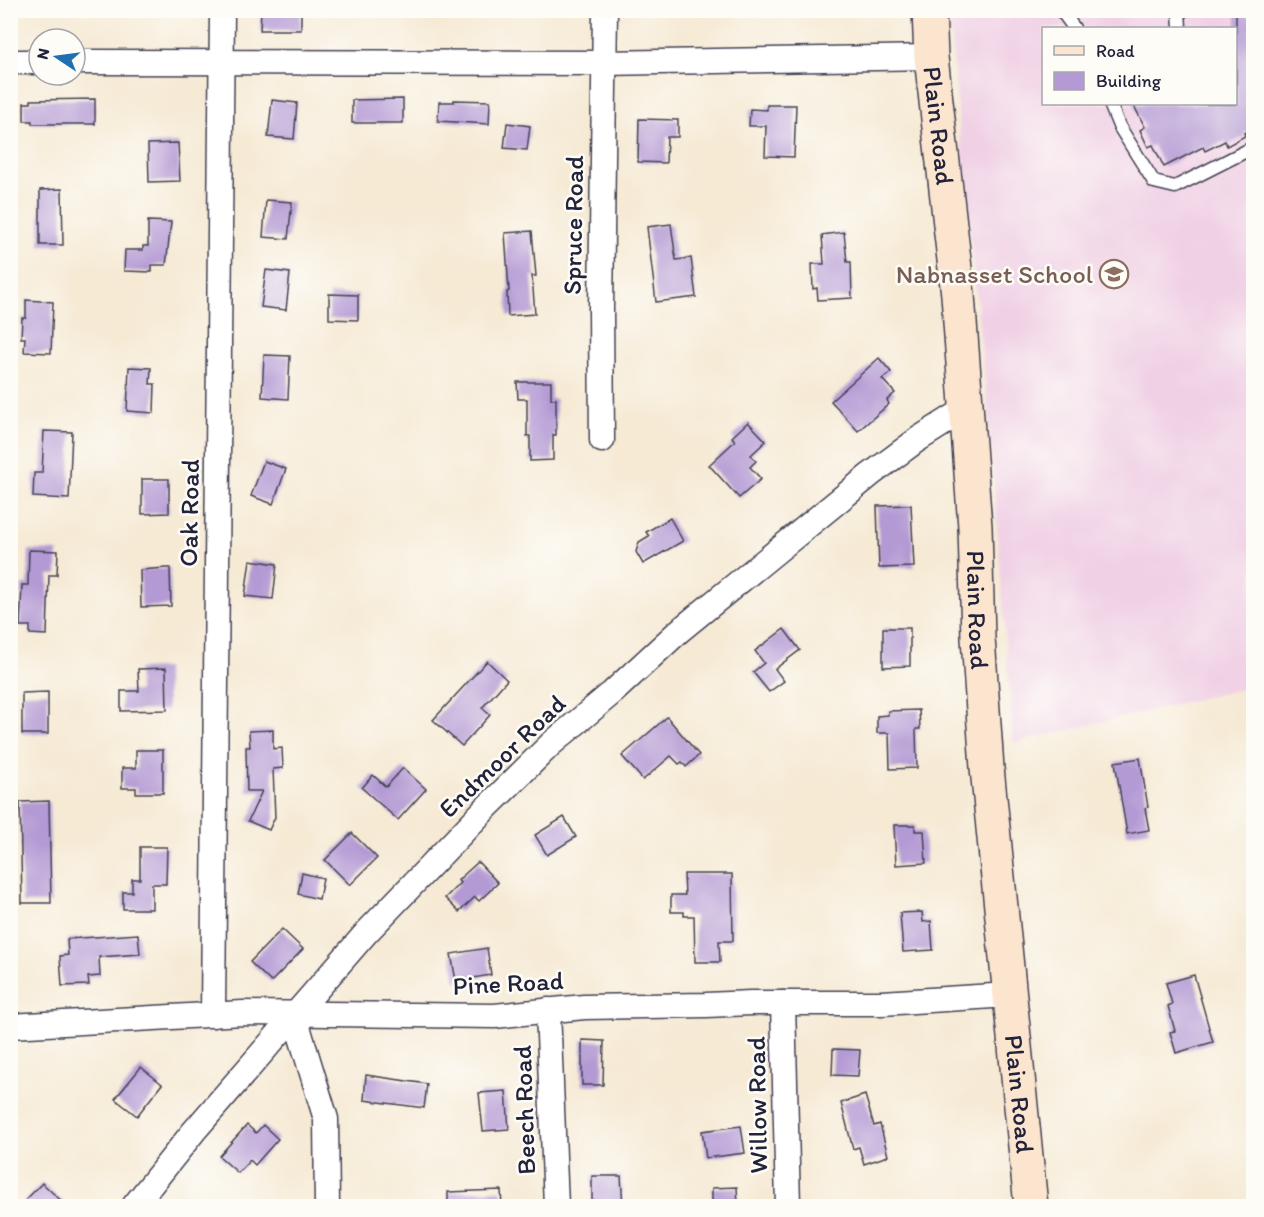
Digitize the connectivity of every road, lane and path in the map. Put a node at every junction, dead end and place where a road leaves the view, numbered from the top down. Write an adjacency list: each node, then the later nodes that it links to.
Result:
1 (222, 10): 12 (street, Oak Road)
2 (605, 10): 13 (street, Spruce Road)
3 (930, 10): 8 (main road, Plain Road)
4 (1061, 10): 6 (lane)
5 (1179, 10): 7 (lane)
6 (1073, 27)
7 (1180, 27)
8 (931, 57): 13 (street); 16 (main road, Plain Road)
9 (10, 62): 10 (street)
10 (27, 62)
11 (87, 62): 12 (street)
12 (222, 63): 13 (street); 22 (street, Oak Road)
13 (604, 63): 17 (street, Spruce Road)
14 (1110, 105): 15 (lane)
15 (1254, 147)
16 (966, 409): 18 (main road, Plain Road); 21 (street, Endmoor Road)
17 (602, 440)
18 (1009, 995): 19 (street, Pine Road); 28 (main road, Plain Road)
19 (783, 1003): 20 (street, Pine Road); 27 (street, Willow Road)
20 (548, 1010): 21 (street, Pine Road); 26 (street, Beech Road)
21 (294, 1014): 22 (street, Pine Road); 24 (street, Endmoor Road); 25 (street)
22 (213, 1015): 23 (street, Pine Road)
23 (10, 1026)
24 (134, 1206)
25 (327, 1206)
26 (556, 1206)
27 (788, 1206)
28 (1031, 1206)

